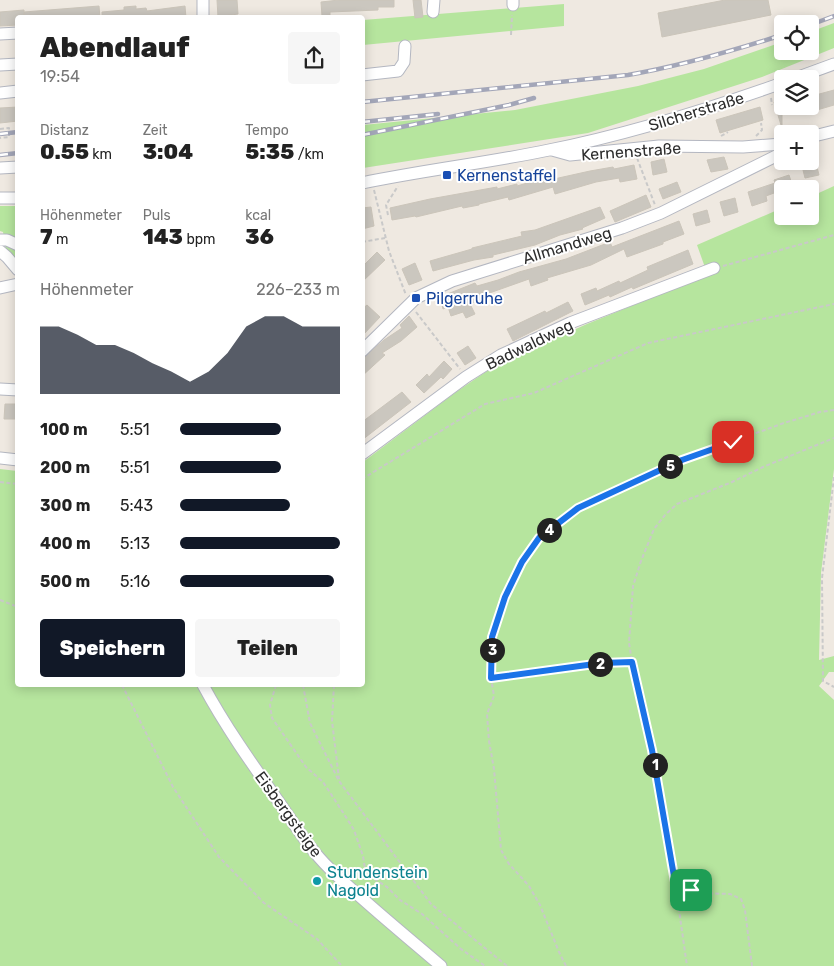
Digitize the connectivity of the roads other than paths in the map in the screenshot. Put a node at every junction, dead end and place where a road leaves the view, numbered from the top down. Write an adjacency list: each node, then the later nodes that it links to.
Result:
1 (202, 0): 4 (street)
2 (434, 0): 3 (street)
3 (433, 12)
4 (203, 15)
5 (15, 33): 6 (street)
6 (0, 34)
7 (404, 46): 12 (street)
8 (15, 64): 10 (street)
9 (834, 64): 11 (street)
10 (0, 65)
11 (818, 70)
12 (365, 75)
13 (774, 85): 19 (street, Silcherstraße)
14 (15, 91): 15 (street)
15 (0, 93)
16 (834, 130): 17 (street)
17 (819, 135)
18 (774, 145): 19 (street, Kernenstraße)
19 (550, 150): 23 (street, Kernenstraße)
20 (774, 157): 33 (street, Allmandweg)
21 (15, 167): 22 (street)
22 (0, 168)
23 (367, 182)
24 (0, 198): 25 (street)
25 (15, 198)
26 (0, 240): 27 (street)
27 (15, 244)
28 (0, 251): 29 (street)
29 (15, 266)
30 (714, 268): 36 (street, Badwaldweg)
31 (15, 285): 32 (street)
32 (0, 288)
33 (365, 348)
34 (0, 389): 35 (street)
35 (15, 390)
36 (365, 452)
37 (0, 458): 38 (street)
38 (15, 460)
39 (204, 687): 40 (street, Eisbergsteige)
40 (441, 966)

